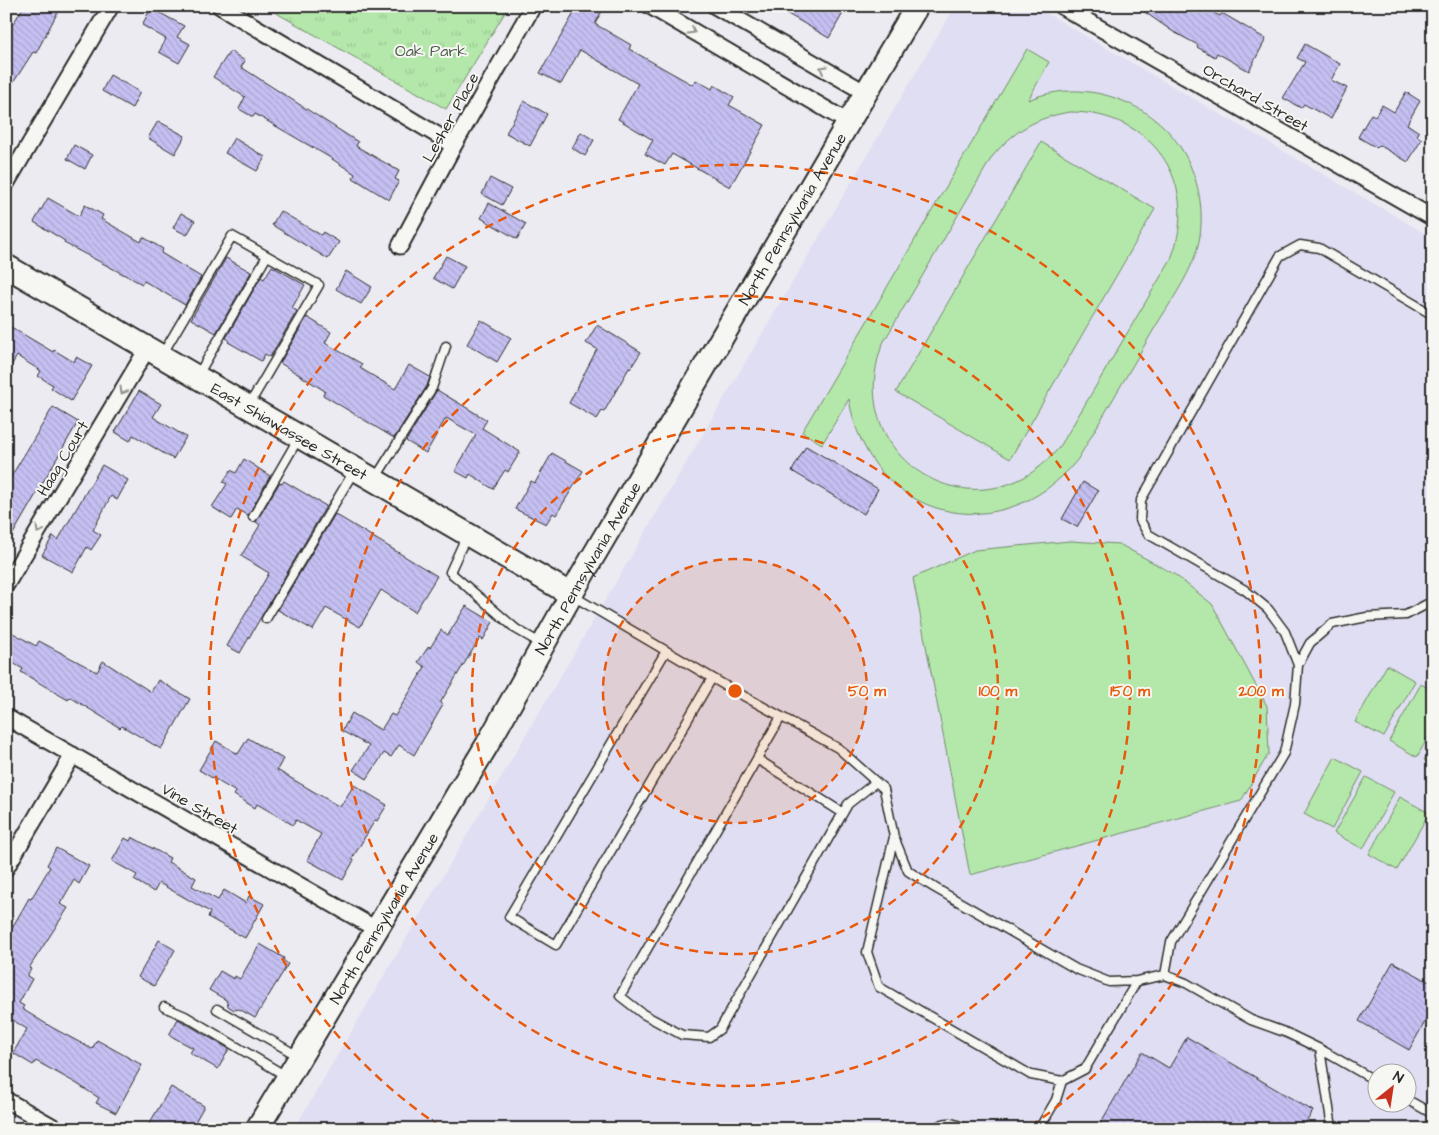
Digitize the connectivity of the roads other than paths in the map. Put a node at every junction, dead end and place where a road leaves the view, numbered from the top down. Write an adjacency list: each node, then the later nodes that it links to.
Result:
1 (111, 6): 11 (street)
2 (220, 6): 10 (street)
3 (533, 6): 10 (street, Lesher Place)
4 (650, 6): 9 (street, one-way to 9)
5 (715, 6): 8 (street, one-way to 5)
6 (917, 6): 8 (main road, North Pennsylvania Avenue)
7 (1061, 6): 12 (street, Orchard Street)
8 (866, 93): 9 (main road, North Pennsylvania Avenue)
9 (848, 122): 27 (main road, North Pennsylvania Avenue)
10 (454, 145): 13 (street, Lesher Place)
11 (6, 184)
12 (1433, 218)
13 (400, 246)
14 (267, 256): 18 (lane); 19 (lane); 20 (lane)
15 (6, 266): 18 (main road, East Shiawassee Street)
16 (1433, 315): 32 (lane)
17 (446, 346): 23 (lane)
18 (154, 353): 19 (main road, East Shiawassee Street); 26 (street, Haag Court, one-way to 26)
19 (196, 377): 20 (main road, East Shiawassee Street)
20 (248, 407): 21 (main road, East Shiawassee Street)
21 (300, 437): 22 (main road, East Shiawassee Street); 24 (lane)
22 (354, 469): 23 (main road, East Shiawassee Street); 29 (lane)
23 (374, 481): 25 (main road, East Shiawassee Street)
24 (253, 517)
25 (467, 535): 27 (main road, East Shiawassee Street); 30 (lane)
26 (6, 585)
27 (572, 595): 30 (main road, North Pennsylvania Avenue); 31 (lane)
28 (1433, 601): 32 (lane)
29 (266, 618)
30 (542, 645): 42 (main road, North Pennsylvania Avenue)
31 (666, 651): 33 (lane); 33 (lane)
32 (1298, 665): 43 (lane)
33 (712, 678): 35 (lane)
34 (6, 717): 36 (street, Vine Street)
35 (781, 717): 37 (lane); 38 (lane)
36 (73, 755): 41 (street); 42 (street, Vine Street)
37 (757, 759): 39 (lane); 39 (lane)
38 (876, 782): 39 (lane); 40 (lane)
39 (843, 813)
40 (894, 838): 44 (lane); 51 (lane)
41 (6, 868)
42 (376, 929): 48 (main road, North Pennsylvania Avenue)
43 (1165, 975): 44 (lane); 47 (lane)
44 (1137, 981): 51 (lane)
45 (164, 1007): 50 (lane)
46 (217, 1009): 48 (lane)
47 (1320, 1049): 49 (lane); 60 (lane)
48 (299, 1057): 50 (main road, North Pennsylvania Avenue)
49 (1366, 1075)
50 (287, 1077): 56 (main road, North Pennsylvania Avenue)
51 (1062, 1081): 59 (lane)
52 (6, 1100): 55 (street)
53 (1416, 1105): 54 (lane)
54 (1433, 1114)
55 (57, 1129)
56 (258, 1129)
57 (934, 1129): 58 (lane)
58 (966, 1129)
59 (1039, 1129)
60 (1330, 1129)

